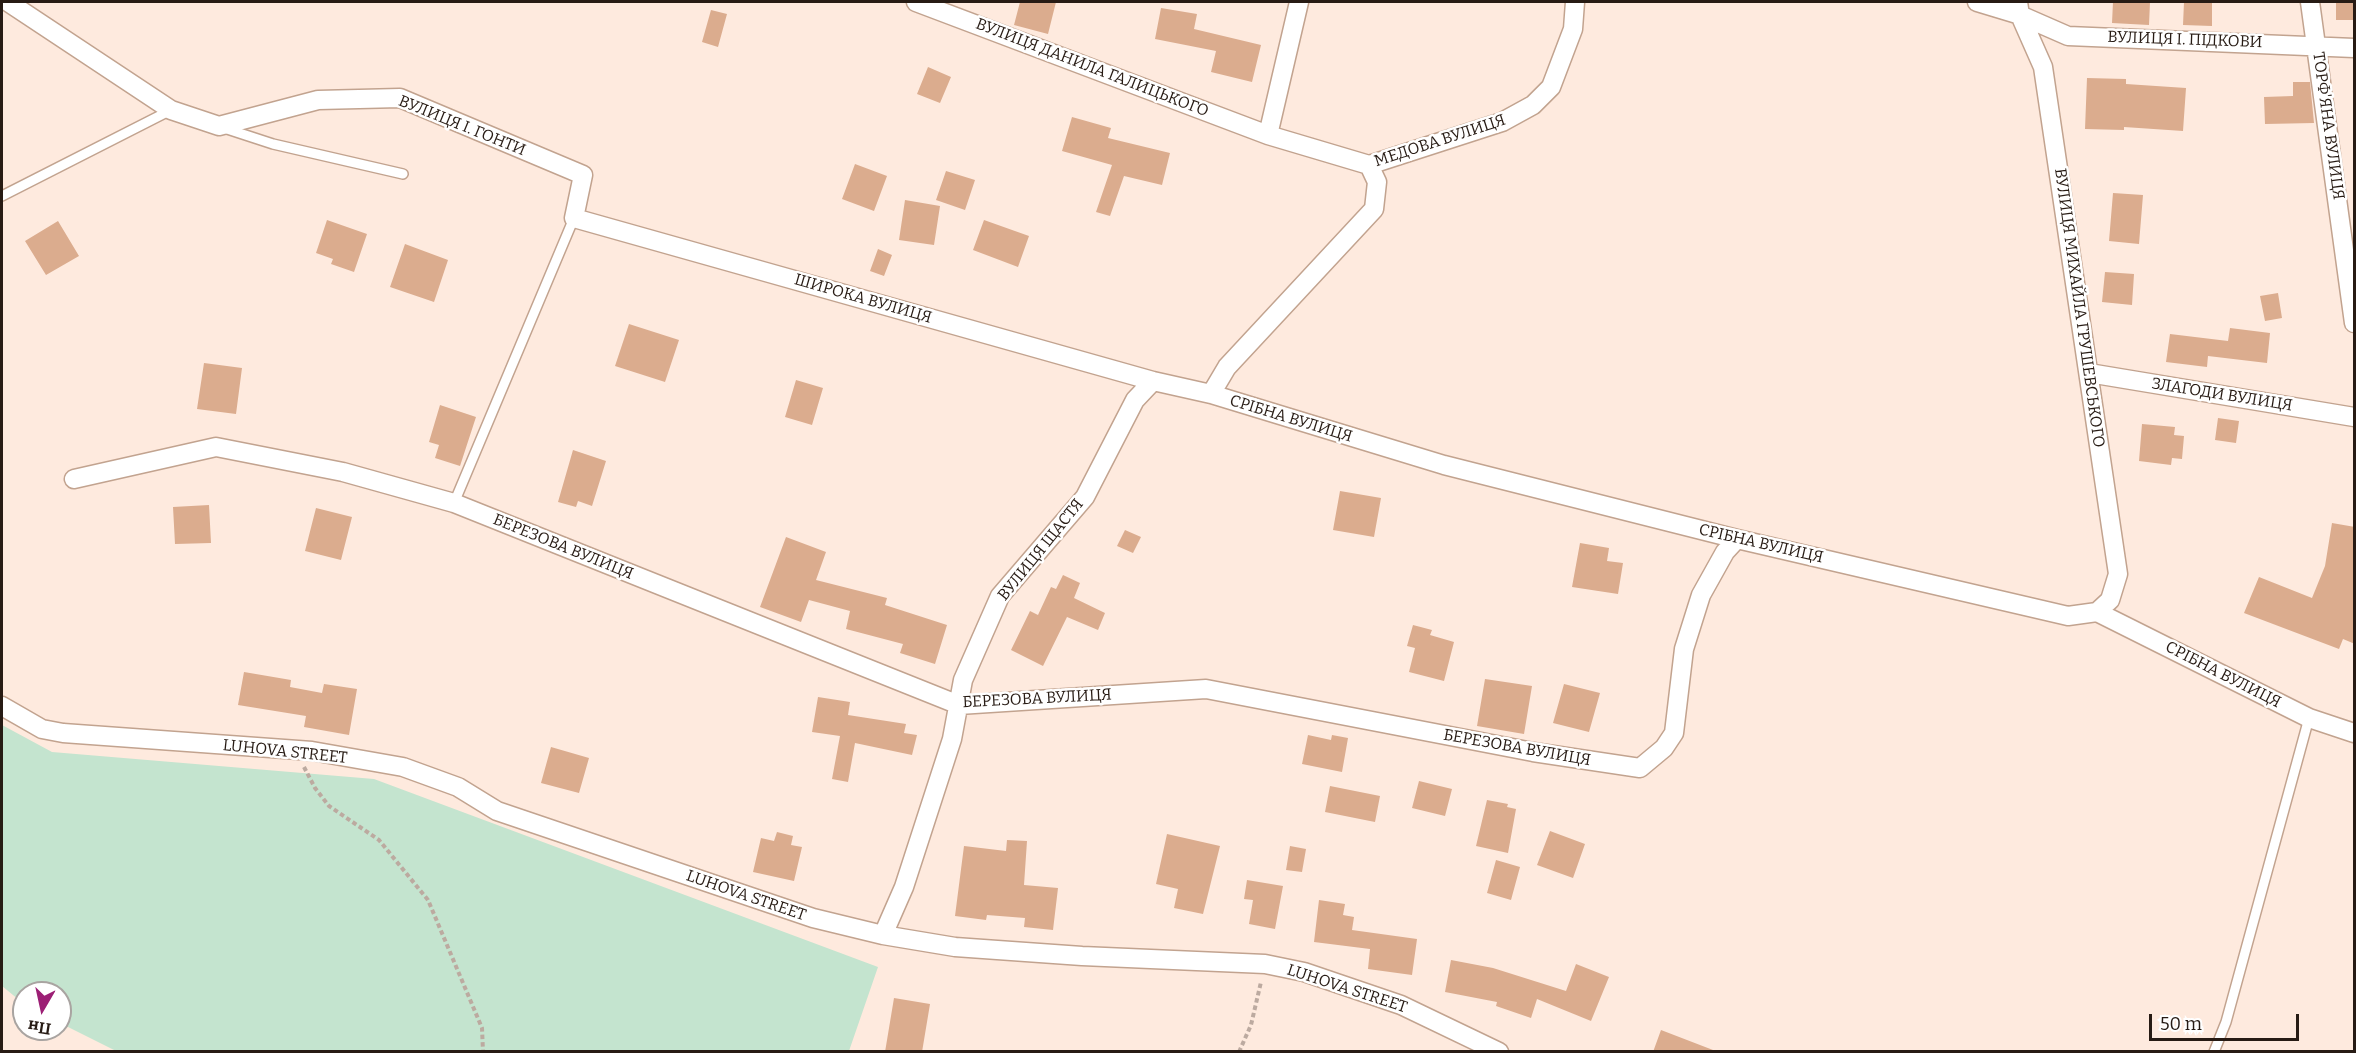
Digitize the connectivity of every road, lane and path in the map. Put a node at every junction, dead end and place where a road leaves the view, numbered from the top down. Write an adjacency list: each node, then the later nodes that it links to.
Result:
1 (8, 2): 10 (street)
2 (916, 2): 12 (street, ВУЛИЦЯ ДАНИЛА ГАЛИЦЬКОГО)
3 (1299, 2): 12 (street)
4 (1575, 2): 13 (street, МЕДОВА ВУЛИЦЯ)
5 (1977, 2): 7 (street, ВУЛИЦЯ І. ПІДКОВИ)
6 (2310, 2): 8 (street, ТОРФ'ЯНА ВУЛИЦЯ)
7 (2019, 8): 8 (street, ВУЛИЦЯ І. ПІДКОВИ); 18 (street, ВУЛИЦЯ МИХАЙЛА ГРУШЕВСЬКОГО)
8 (2317, 45): 9 (street, ВУЛИЦЯ І. ПІДКОВИ); 17 (street, ТОРФ'ЯНА ВУЛИЦЯ)
9 (2355, 48)
10 (171, 110): 11 (street); 15 (lane)
11 (219, 126): 14 (lane); 16 (street, ВУЛИЦЯ І. ГОНТИ)
12 (1268, 135): 13 (street, МЕДОВА ВУЛИЦЯ)
13 (1369, 165): 20 (street)
14 (403, 174)
15 (2, 196)
16 (574, 218): 19 (street, ШИРОКА ВУЛИЦЯ); 23 (lane)
17 (2355, 323)
18 (2089, 373): 21 (street, ЗЛАГОДИ ВУЛИЦЯ); 25 (street, ВУЛИЦЯ МИХАЙЛА ГРУШЕВСЬКОГО)
19 (1153, 381): 20 (street, СРІБНА ВУЛИЦЯ); 26 (street, ВУЛИЦЯ ЩАСТЯ)
20 (1211, 394): 24 (street, СРІБНА ВУЛИЦЯ)
21 (2355, 417)
22 (74, 479): 23 (street, БЕРЕЗОВА ВУЛИЦЯ)
23 (454, 503): 26 (street, БЕРЕЗОВА ВУЛИЦЯ)
24 (1737, 539): 25 (street, СРІБНА ВУЛИЦЯ); 26 (street, БЕРЕЗОВА ВУЛИЦЯ)
25 (2097, 612): 28 (street, СРІБНА ВУЛИЦЯ)
26 (959, 705): 31 (street, ВУЛИЦЯ ЩАСТЯ)
27 (2, 706): 30 (street, LUHOVA STREET)
28 (2309, 718): 29 (street, СРІБНА ВУЛИЦЯ); 36 (lane)
29 (2355, 733)
30 (303, 751): 31 (street, LUHOVA STREET); 33 (path)
31 (884, 935): 32 (street, LUHOVA STREET)
32 (1265, 964): 34 (path); 35 (street, LUHOVA STREET)
33 (483, 1052)
34 (1239, 1052)
35 (1499, 1052)
36 (2214, 1052)

